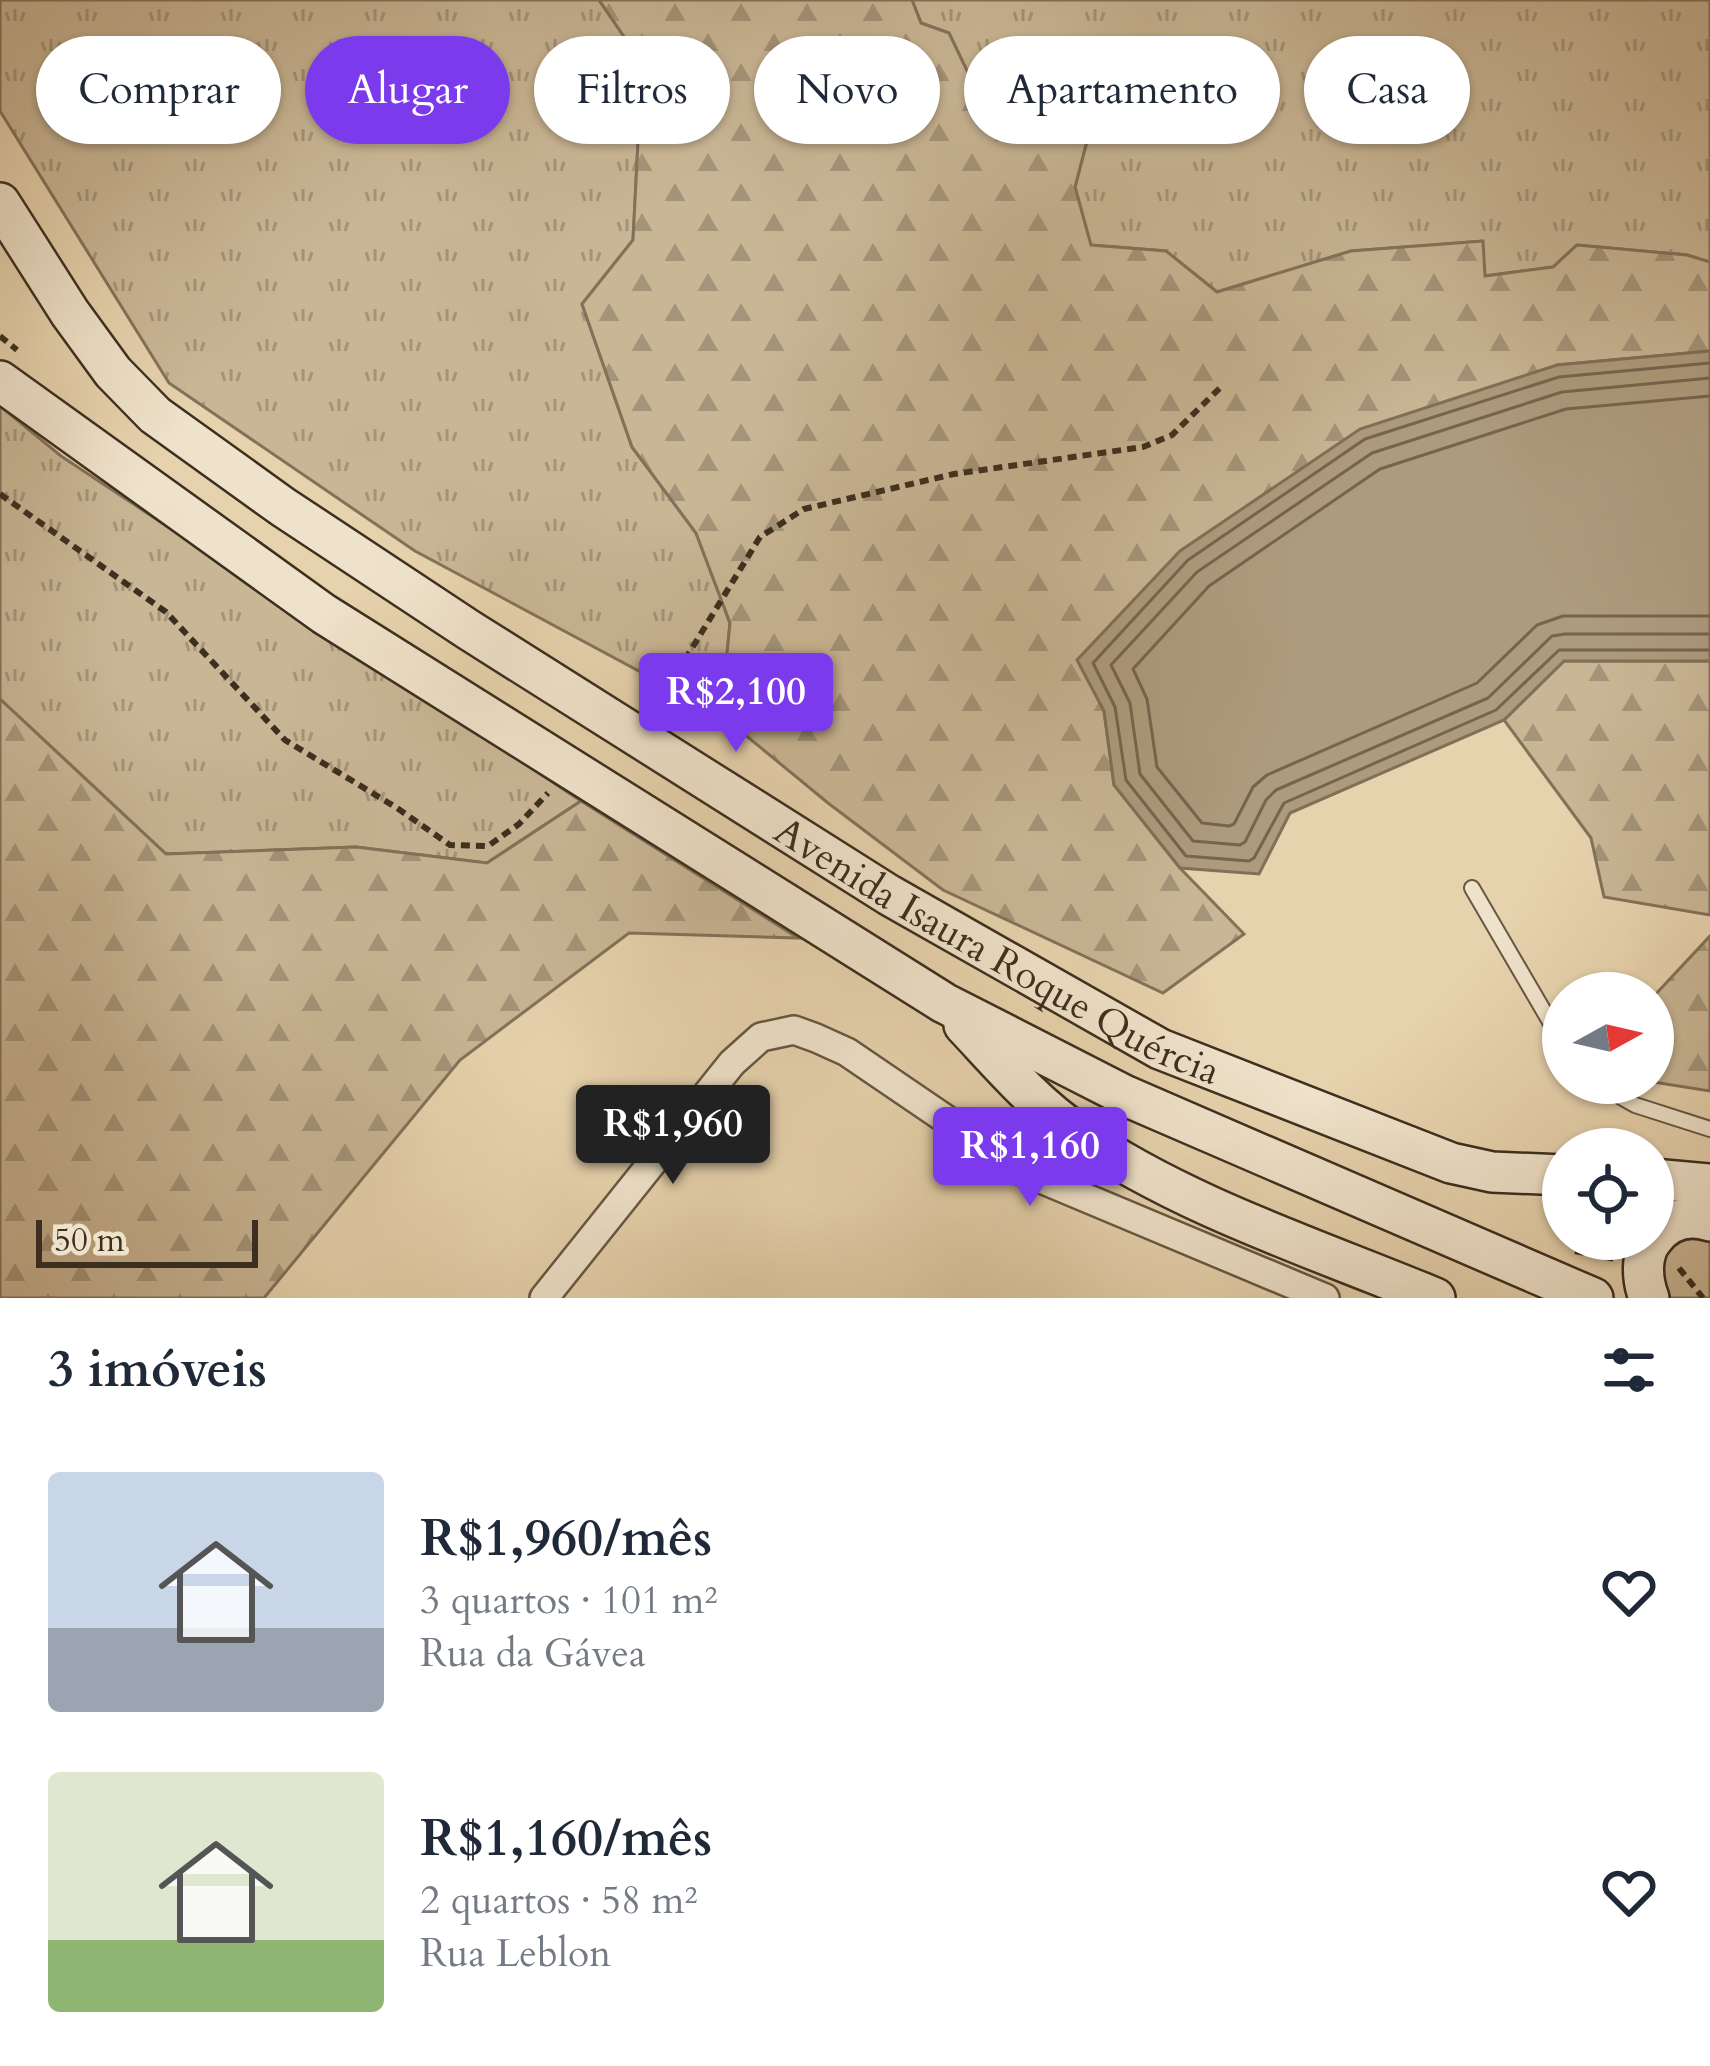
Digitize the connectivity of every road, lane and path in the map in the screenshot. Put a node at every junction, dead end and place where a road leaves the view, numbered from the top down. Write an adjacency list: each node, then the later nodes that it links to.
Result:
1 (0, 203): 5 (main road, Avenida Isaura Roque Quércia)
2 (0, 380): 6 (main road, Avenida Isaura Roque Quércia)
3 (1222, 385): 5 (path)
4 (0, 494): 6 (path)
5 (645, 742): 12 (main road, Avenida Isaura Roque Quércia)
6 (571, 768): 8 (main road, Avenida Isaura Roque Quércia)
7 (1472, 888): 9 (lane)
8 (944, 1003): 20 (main road); 21 (main road, Avenida Isaura Roque Quércia)
9 (1542, 1008)
10 (1633, 1104): 11 (lane)
11 (1710, 1129)
12 (1542, 1173)
13 (1674, 1181): 14 (main road)
14 (1710, 1184)
15 (1710, 1221): 16 (main road)
16 (1674, 1222)
17 (1644, 1260): 22 (main road)
18 (544, 1298): 19 (street)
19 (1325, 1298)
20 (1435, 1298)
21 (1593, 1298)
22 (1649, 1298)

